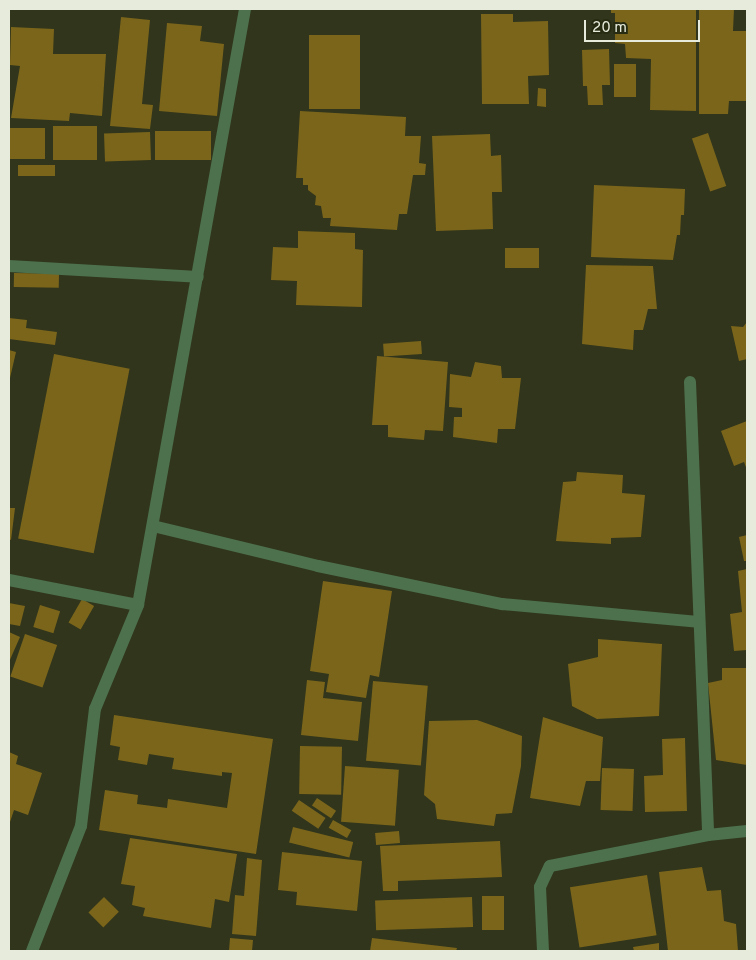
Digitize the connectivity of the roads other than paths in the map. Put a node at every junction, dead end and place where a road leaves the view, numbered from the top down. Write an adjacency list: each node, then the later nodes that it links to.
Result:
1 (245, 9): 3 (street)
2 (9, 266): 3 (street)
3 (198, 277): 5 (street)
4 (690, 382): 8 (street)
5 (153, 526): 7 (street); 8 (street)
6 (9, 580): 7 (street)
7 (138, 605): 11 (street)
8 (698, 622): 10 (street)
9 (747, 831): 10 (street)
10 (708, 835): 12 (street)
11 (32, 951)
12 (544, 951)

